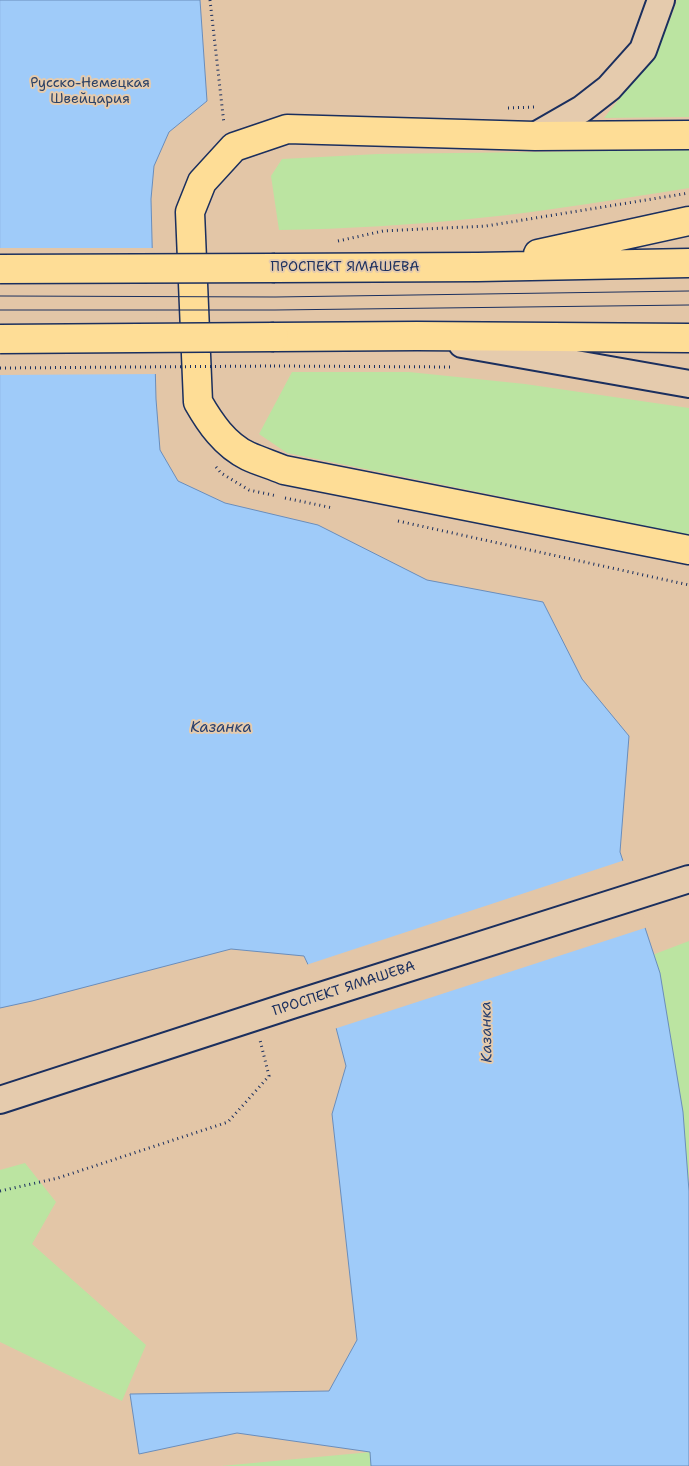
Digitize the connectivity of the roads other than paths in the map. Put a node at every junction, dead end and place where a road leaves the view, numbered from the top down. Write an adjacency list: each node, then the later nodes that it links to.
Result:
1 (661, 0): 3 (lane)
2 (689, 135): 3 (main road)
3 (535, 136): 12 (main road)
4 (689, 221): 6 (main road)
5 (689, 263): 6 (main road, ПРОСПЕКТ ЯМАШЕВА)
6 (478, 267): 7 (main road, ПРОСПЕКТ ЯМАШЕВА, bridge)
7 (0, 269)
8 (417, 336): 9 (main road); 10 (main road, bridge); 11 (lane)
9 (689, 338)
10 (0, 339)
11 (689, 384)
12 (689, 550)
13 (685, 881): 14 (lane, ПРОСПЕКТ ЯМАШЕВА)
14 (0, 1100)

